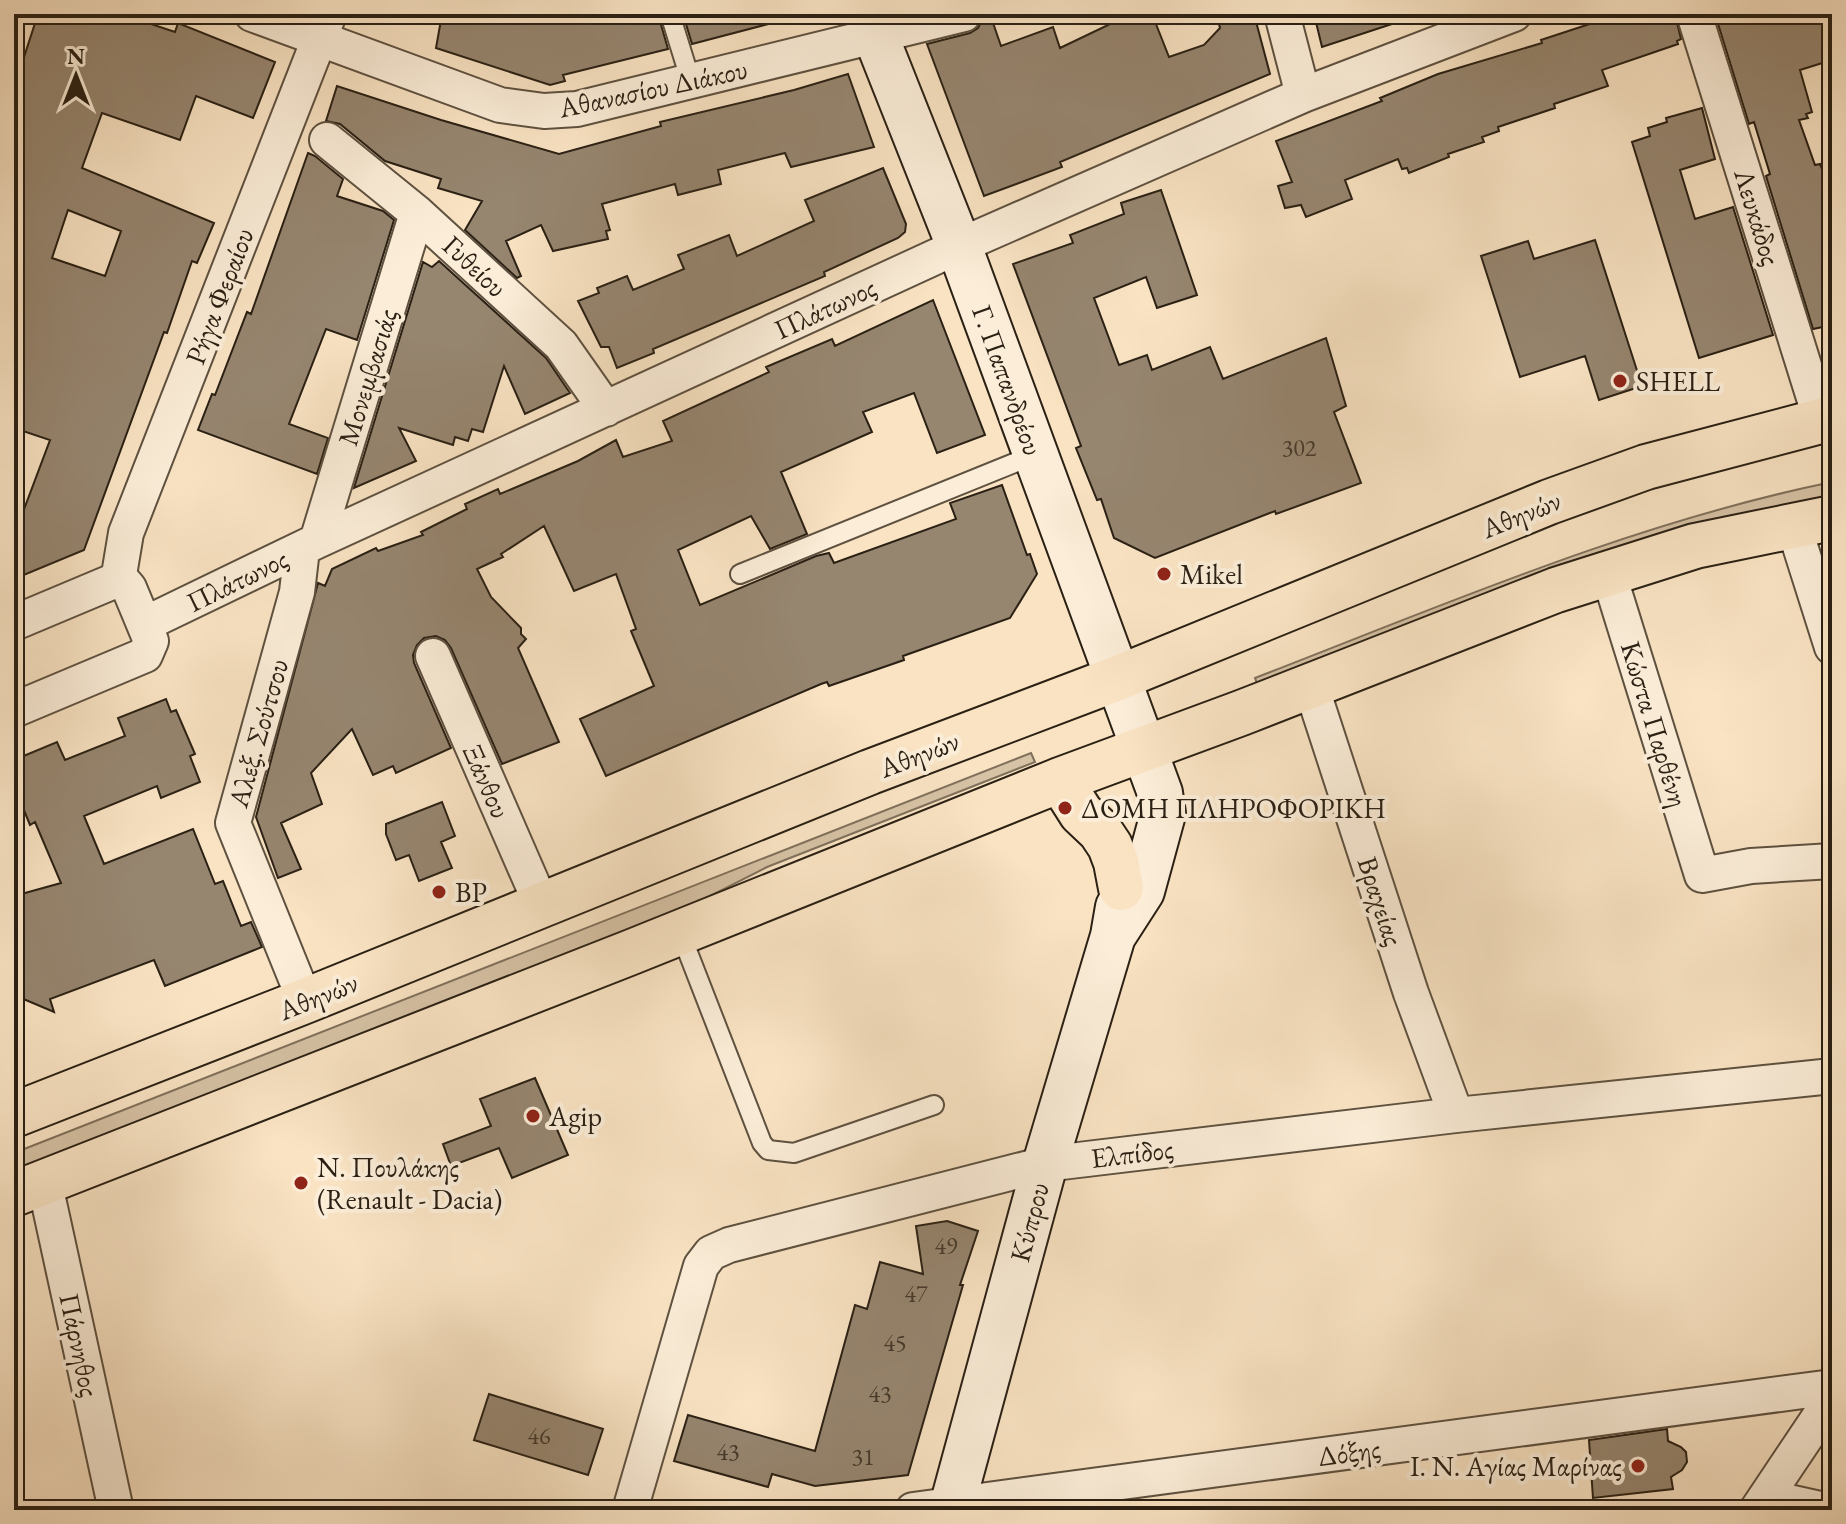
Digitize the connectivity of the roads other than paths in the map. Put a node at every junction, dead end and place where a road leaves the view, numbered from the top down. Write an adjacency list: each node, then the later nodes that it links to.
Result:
1 (252, 14): 7 (street, Αθανασίου Διάκου)
2 (670, 14): 9 (lane)
3 (964, 14): 8 (street, Αθανασίου Διάκου)
4 (1282, 14): 10 (street)
5 (1514, 14): 10 (street, Πλάτωνος)
6 (1694, 14): 15 (street, Λευκάδος)
7 (325, 26): 9 (street, Αθανασίου Διάκου); 21 (street, Ρήγα Φεραίου)
8 (872, 26): 9 (street, Αθανασίου Διάκου); 13 (street, Γ. Παπανδρέου)
9 (691, 82)
10 (1303, 95): 13 (street, Πλάτωνος)
11 (327, 140): 12 (street, Γυθείου)
12 (417, 213): 14 (street, Γυθείου); 18 (street, Μονεμβασιάς)
13 (959, 246): 14 (street, Πλάτωνος); 16 (street, Γ. Παπανδρέου)
14 (606, 409): 18 (street, Πλάτωνος)
15 (1826, 419): 26 (highway, Αθηνών)
16 (1034, 455): 20 (lane); 26 (street, Γ. Παπανδρέου)
17 (1813, 521): 19 (highway); 24 (street)
18 (309, 545): 23 (street, Πλάτωνος); 36 (street, Αλεξ. Σούτσου)
19 (1608, 572): 27 (highway); 31 (street, Κώστα Παρθένη)
20 (740, 574)
21 (118, 581): 22 (street); 23 (street)
22 (14, 623)
23 (145, 624): 28 (street)
24 (1832, 647)
25 (433, 656): 33 (street, Ξάνθου)
26 (1118, 678): 29 (street, Γ. Παπανδρέου); 33 (highway, Αθηνών)
27 (1311, 686): 29 (highway); 40 (street, Βραχείας)
28 (14, 710)
29 (1145, 748): 30 (highway); 32 (street, Κύπρου); 35 (street, Κύπρου)
30 (1060, 780): 32 (highway); 34 (highway)
31 (1832, 861)
32 (1121, 888): 35 (street, Κύπρου)
33 (542, 906): 36 (highway, Αθηνών)
34 (680, 932): 38 (lane); 42 (highway)
35 (1113, 936): 41 (street, Κύπρου)
36 (305, 1001): 39 (highway, Αθηνών)
37 (1832, 1076): 40 (street, Ελπίδος)
38 (934, 1105)
39 (14, 1115)
40 (1456, 1115): 41 (street, Ελπίδος)
41 (1045, 1164): 46 (street, Κύπρου); 48 (street, Ελπίδος)
42 (29, 1187): 47 (street, Πάρνηθος)
43 (1832, 1387): 46 (street, Δόξης)
44 (1832, 1398): 45 (street)
45 (1762, 1503): 49 (street)
46 (938, 1509)
47 (116, 1510)
48 (630, 1510)
49 (1825, 1510)

